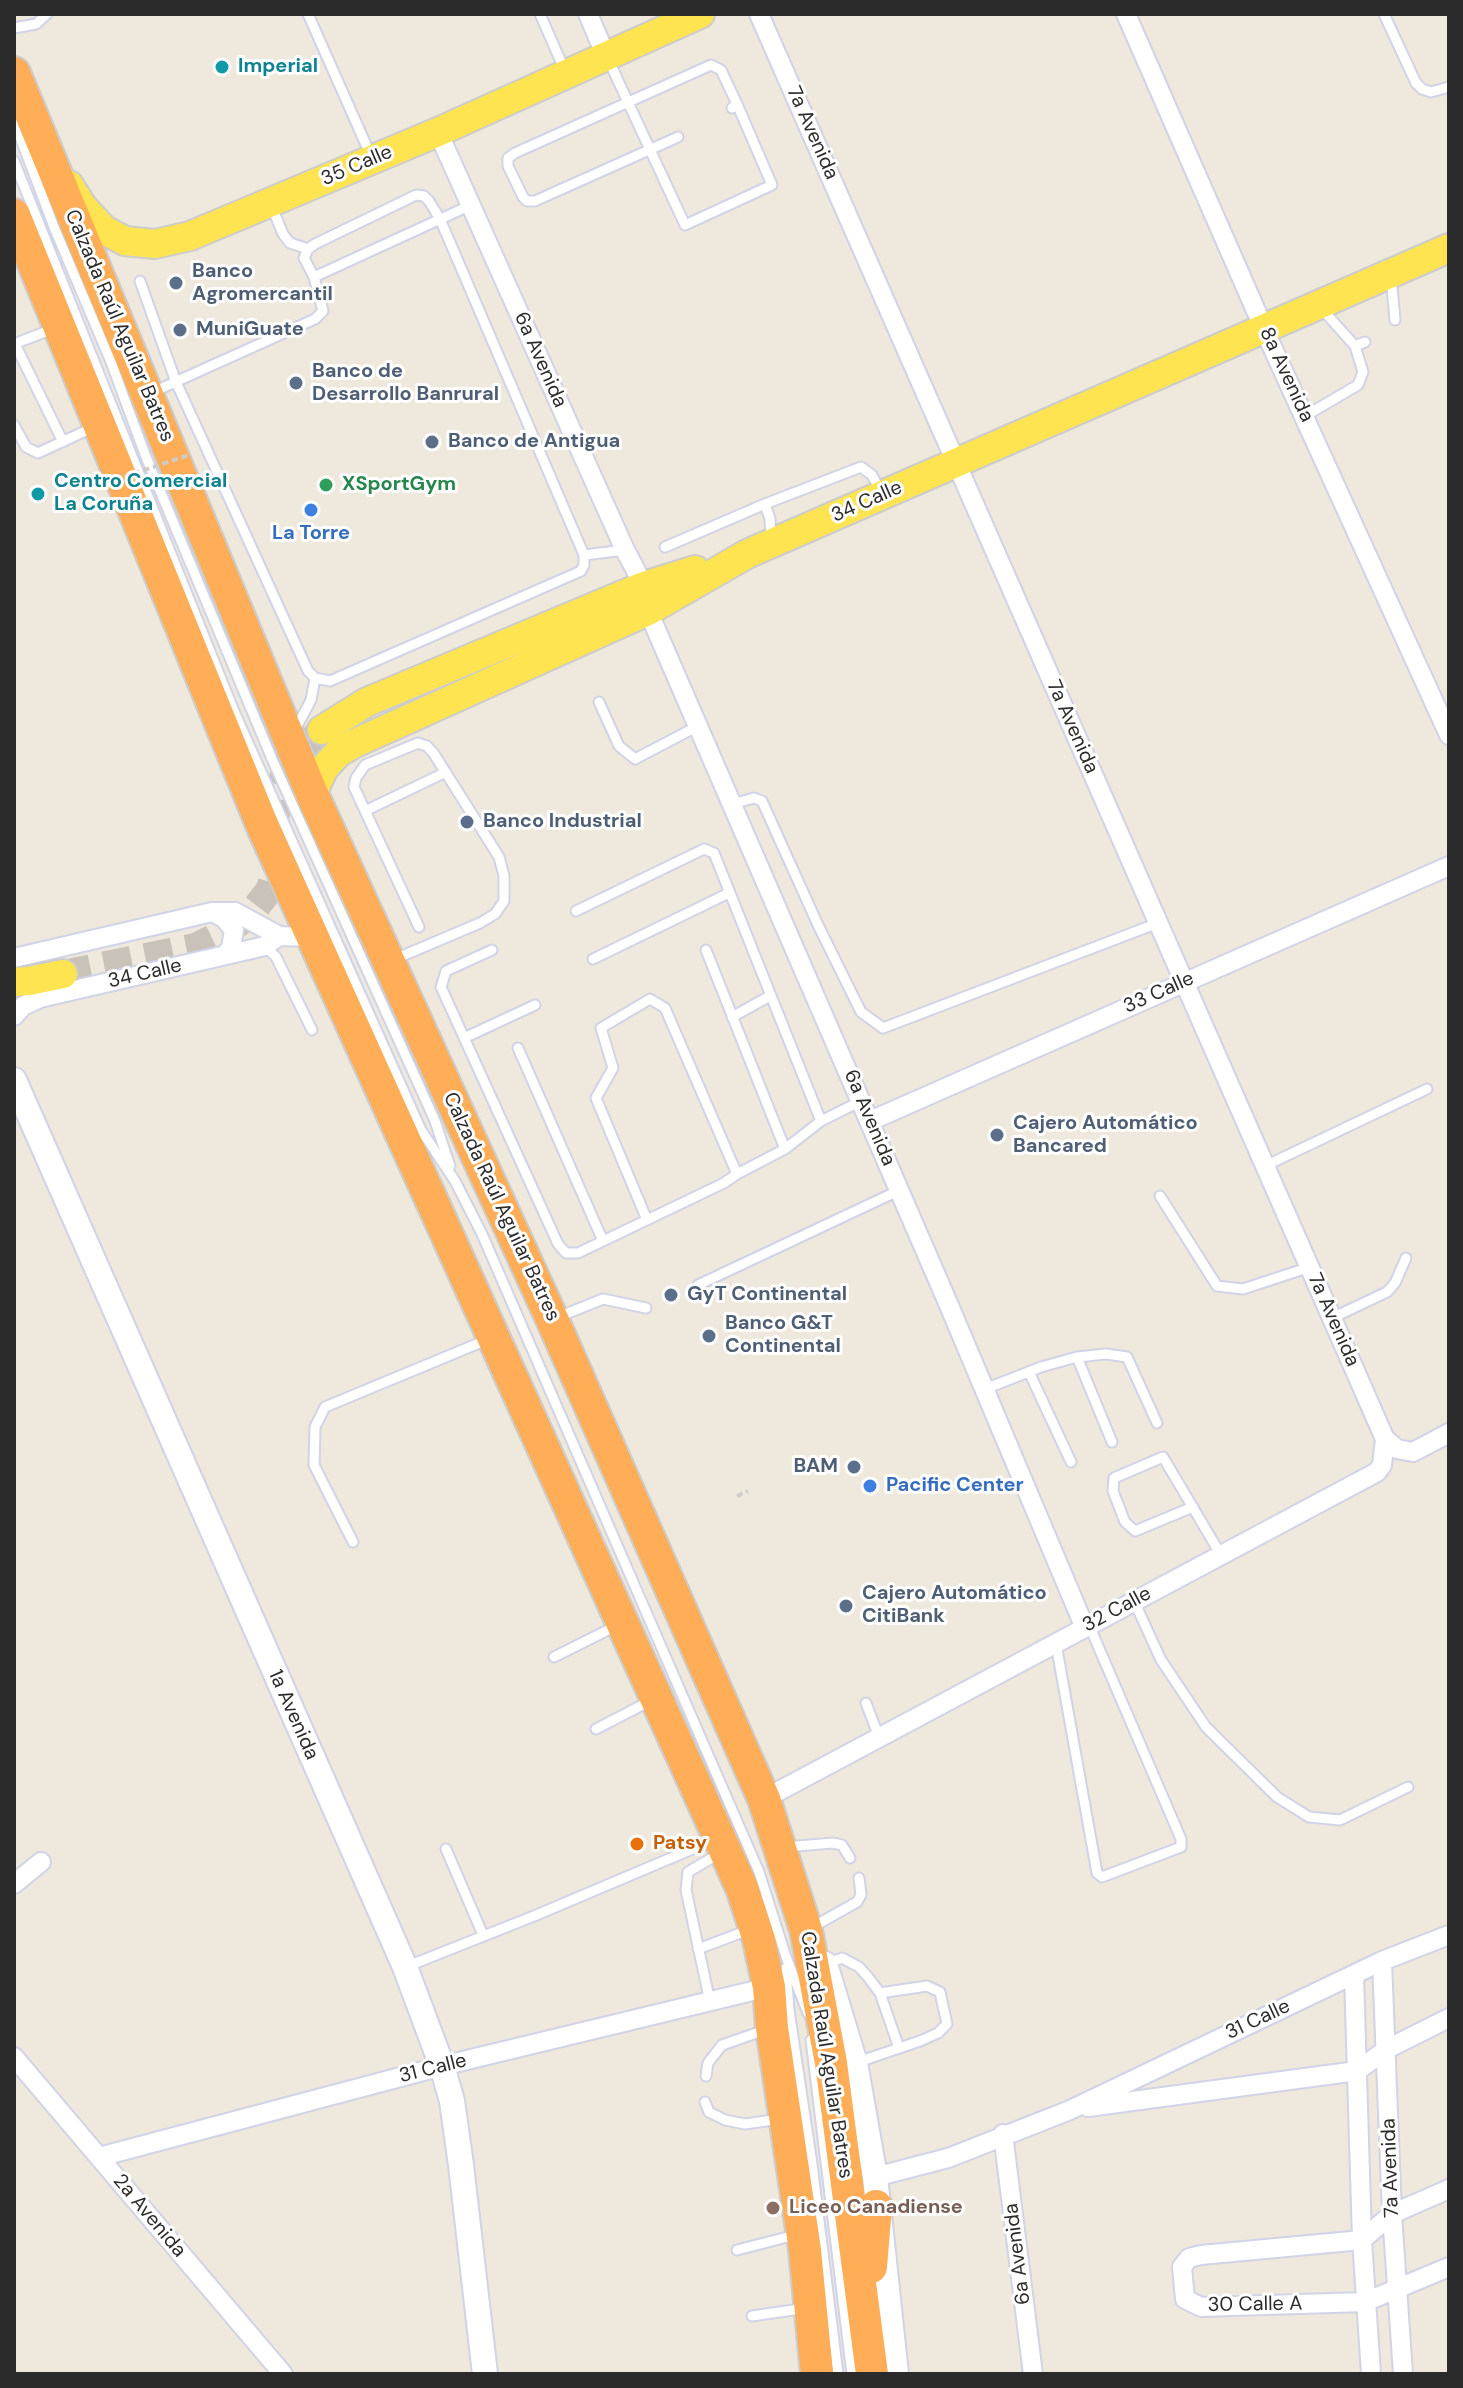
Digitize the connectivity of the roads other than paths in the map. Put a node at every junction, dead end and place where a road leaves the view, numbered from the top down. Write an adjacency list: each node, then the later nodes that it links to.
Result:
1 (47, 14): 9 (lane)
2 (308, 14): 20 (lane)
3 (540, 14): 12 (lane)
4 (588, 14): 10 (street)
5 (700, 14): 10 (main road, 35 Calle)
6 (759, 14): 41 (street, 7a Avenida)
7 (1126, 14): 34 (street, 8a Avenida)
8 (1384, 14): 13 (lane)
9 (14, 28)
10 (606, 56): 12 (main road, 35 Calle); 14 (lane)
11 (14, 73): 18 (highway, Calzada Raúl Aguilar Batres)
12 (567, 74): 16 (main road, 35 Calle)
13 (1449, 87)
14 (630, 103): 19 (lane); 19 (lane); 19 (lane)
15 (14, 121): 90 (lane)
16 (438, 132): 20 (main road, 35 Calle); 23 (street, 6a Avenida)
17 (678, 137): 19 (lane)
18 (43, 145): 22 (main road, 35 Calle); 36 (highway, Calzada Raúl Aguilar Batres)
19 (651, 149)
20 (373, 159): 22 (main road, 35 Calle)
21 (14, 161): 90 (lane)
22 (270, 202): 27 (lane)
23 (471, 205): 25 (lane); 46 (street, 6a Avenida)
24 (14, 215): 33 (highway)
25 (440, 219): 27 (lane); 29 (lane); 47 (lane)
26 (1449, 248): 28 (main road, 34 Calle)
27 (308, 249): 29 (lane)
28 (1390, 274): 31 (main road, 34 Calle); 32 (lane)
29 (314, 277): 36 (lane)
30 (140, 281): 36 (lane)
31 (1318, 305): 34 (main road, 34 Calle); 37 (lane)
32 (1395, 320)
33 (59, 327): 35 (lane); 39 (highway)
34 (1264, 329): 37 (street, 8a Avenida); 41 (main road, 34 Calle)
35 (15, 344): 40 (lane)
36 (162, 388): 49 (lane); 54 (highway, Calzada Raúl Aguilar Batres)
37 (1305, 416): 53 (street, 8a Avenida)
38 (14, 425): 40 (lane)
39 (98, 426): 40 (lane); 65 (highway)
40 (63, 442)
41 (956, 463): 42 (main road, 34 Calle); 63 (street, 7a Avenida)
42 (883, 495): 43 (lane); 45 (main road, 34 Calle)
43 (765, 504): 44 (lane); 45 (lane)
44 (665, 547)
45 (759, 549): 48 (main road, 34 Calle)
46 (625, 550): 47 (lane); 48 (street, 6a Avenida)
47 (584, 555): 49 (lane)
48 (646, 599): 51 (street, 6a Avenida); 52 (main road); 56 (main road, 34 Calle)
49 (315, 678): 54 (lane)
50 (599, 702): 51 (lane)
51 (698, 726): 57 (street, 6a Avenida)
52 (322, 730)
53 (1449, 735)
54 (290, 740): 56 (highway, Calzada Raúl Aguilar Batres)
55 (446, 772): 58 (lane); 58 (lane); 71 (lane)
56 (312, 794): 71 (highway, Calzada Raúl Aguilar Batres)
57 (732, 804): 63 (lane); 84 (street, 6a Avenida)
58 (365, 811): 64 (lane)
59 (1449, 866): 74 (street, 33 Calle)
60 (729, 893): 61 (lane); 70 (lane); 75 (lane)
61 (576, 911)
62 (212, 912): 66 (street, 34 Calle); 69 (street); 73 (street, 34 Calle)
63 (1158, 923): 74 (street, 7a Avenida)
64 (419, 927)
65 (313, 937): 66 (street, 34 Calle); 101 (highway)
66 (272, 941): 69 (street, 34 Calle); 79 (lane)
67 (492, 950): 80 (lane)
68 (706, 950): 78 (lane)
69 (225, 955): 77 (street, 34 Calle)
70 (593, 959)
71 (389, 962): 100 (highway, Calzada Raúl Aguilar Batres)
72 (63, 974): 73 (main road)
73 (18, 978)
74 (1184, 982): 86 (street, 33 Calle); 88 (street, 7a Avenida)
75 (770, 996): 78 (lane); 85 (lane)
76 (535, 1005): 80 (lane)
77 (14, 1016)
78 (732, 1017): 87 (lane)
79 (312, 1030)
80 (464, 1038): 94 (lane)
81 (518, 1048): 94 (lane)
82 (14, 1080): 139 (street, 1a Avenida)
83 (1427, 1089): 88 (lane)
84 (861, 1101): 85 (lane); 86 (street, 6a Avenida)
85 (821, 1121): 87 (lane)
86 (870, 1121): 91 (street, 6a Avenida)
87 (785, 1149): 89 (lane)
88 (1265, 1166): 96 (street, 7a Avenida)
89 (737, 1174): 93 (lane); 93 (lane)
90 (455, 1181): 136 (lane)
91 (900, 1190): 97 (lane); 104 (street, 6a Avenida)
92 (1160, 1196): 96 (lane)
93 (647, 1220): 94 (lane)
94 (603, 1241)
95 (1406, 1258): 99 (lane)
96 (1310, 1267): 99 (street, 7a Avenida)
97 (698, 1285)
98 (646, 1308): 100 (lane)
99 (1332, 1318): 107 (street, 7a Avenida)
100 (552, 1319): 123 (highway, Calzada Raúl Aguilar Batres)
101 (492, 1338): 111 (lane); 114 (highway)
102 (1077, 1357): 103 (lane); 105 (lane); 108 (lane)
103 (1029, 1372): 104 (lane); 109 (lane)
104 (985, 1389): 115 (street, 6a Avenida)
105 (1157, 1423)
106 (1449, 1433): 107 (street)
107 (1385, 1439): 112 (street, 32 Calle)
108 (1112, 1442)
109 (1071, 1462)
110 (1193, 1507): 110 (lane); 112 (lane)
111 (353, 1542)
112 (1221, 1555): 113 (street, 32 Calle)
113 (1134, 1601): 115 (street, 32 Calle); 122 (lane)
114 (622, 1622): 117 (lane); 118 (highway)
115 (1087, 1626): 116 (street, 32 Calle); 116 (lane)
116 (1056, 1643): 121 (street, 32 Calle)
117 (554, 1657)
118 (655, 1698): 120 (lane); 124 (highway)
119 (866, 1703): 121 (lane)
120 (596, 1729)
121 (879, 1737): 123 (street, 32 Calle)
122 (1408, 1787)
123 (764, 1799): 125 (highway, Calzada Raúl Aguilar Batres)
124 (722, 1844): 131 (highway); 133 (lane); 135 (lane)
125 (779, 1848): 127 (lane); 132 (highway, Calzada Raúl Aguilar Batres)
126 (446, 1849): 133 (lane)
127 (850, 1858)
128 (41, 1862): 130 (street)
129 (859, 1878): 132 (lane)
130 (14, 1884)
131 (755, 1928): 135 (lane); 141 (highway)
132 (806, 1930): 138 (street); 169 (highway, Calzada Raúl Aguilar Batres)
133 (483, 1935): 139 (lane)
134 (1449, 1935): 137 (street, 31 Calle)
135 (698, 1949): 143 (lane)
136 (786, 1957): 173 (lane); 174 (lane)
137 (1382, 1961): 140 (street, 31 Calle); 147 (street, 7a Avenida)
138 (824, 1964): 142 (lane); 149 (street)
139 (405, 1967): 150 (street, 1a Avenida)
140 (1354, 1975): 151 (street, 7a Avenida); 154 (street, 31 Calle)
141 (769, 1987): 143 (street, 31 Calle); 145 (highway)
142 (880, 1993): 146 (lane); 146 (lane)
143 (710, 2002): 150 (street, 31 Calle)
144 (1449, 2018): 147 (street, 31 Calle)
145 (772, 2028): 152 (lane); 155 (highway)
146 (899, 2048): 149 (lane)
147 (1387, 2049): 151 (street, 31 Calle); 160 (street, 7a Avenida)
148 (14, 2057): 157 (street, 2a Avenida)
149 (855, 2063): 159 (street)
150 (442, 2066): 157 (street, 31 Calle); 171 (street, 1a Avenida)
151 (1357, 2071): 154 (street, 31 Calle); 162 (street, 7a Avenida)
152 (706, 2076)
153 (705, 2102): 155 (lane)
154 (1070, 2110): 156 (street, 31 Calle)
155 (785, 2118): 161 (highway)
156 (1003, 2134): 159 (street, 31 Calle); 177 (street, 6a Avenida)
157 (99, 2157): 170 (street, 2a Avenida)
158 (1449, 2189): 160 (street)
159 (876, 2192): 169 (highway); 176 (street)
160 (1392, 2214): 162 (street); 165 (street, 7a Avenida)
161 (802, 2234): 163 (lane); 167 (highway)
162 (1362, 2240): 166 (street, 7a Avenida); 166 (street, 30 Calle A)
163 (737, 2250)
164 (1449, 2267): 165 (street, 30 Calle A)
165 (1397, 2290): 166 (street, 30 Calle A); 179 (street, 7a Avenida)
166 (1365, 2302): 178 (street, 7a Avenida)
167 (810, 2307): 168 (lane); 172 (highway)
168 (752, 2316)
169 (866, 2326): 175 (highway, Calzada Raúl Aguilar Batres)
170 (283, 2374)
171 (485, 2374)
172 (815, 2374)
173 (838, 2374)
174 (852, 2374)
175 (872, 2374)
176 (896, 2374)
177 (1033, 2374)
178 (1371, 2374)
179 (1403, 2374)

